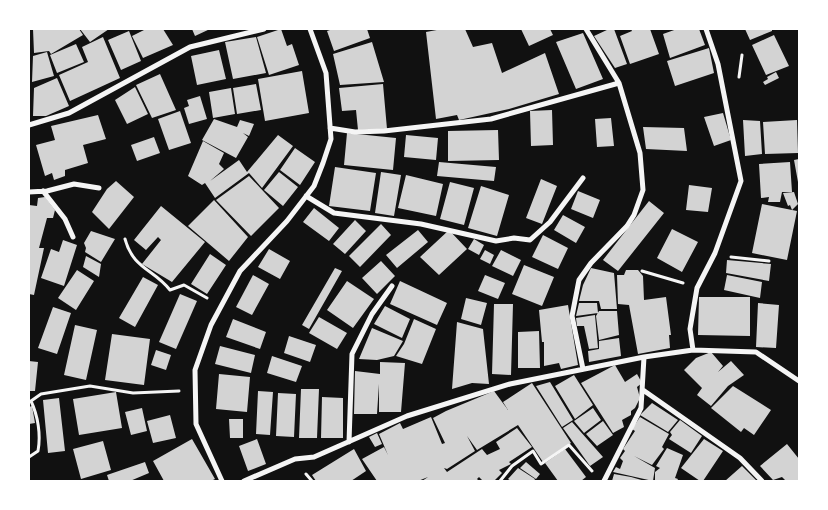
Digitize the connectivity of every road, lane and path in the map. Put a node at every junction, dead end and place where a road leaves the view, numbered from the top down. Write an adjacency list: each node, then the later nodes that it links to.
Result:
1 (264, 29): 6 (street)
2 (310, 29): 7 (street)
3 (586, 29): 5 (street)
4 (706, 29): 19 (street)
5 (619, 83): 7 (street); 23 (street)
6 (29, 125)
7 (330, 128): 12 (street)
8 (583, 178): 12 (street)
9 (99, 188): 11 (street)
10 (29, 192): 11 (street)
11 (43, 192): 13 (street)
12 (306, 196): 20 (street)
13 (73, 236)
14 (124, 239): 20 (path)
15 (723, 254): 16 (path)
16 (769, 261)
17 (642, 272): 19 (path)
18 (392, 286): 27 (street)
19 (697, 288): 21 (street)
20 (221, 306): 30 (street)
21 (693, 350): 22 (street); 24 (street)
22 (644, 357): 23 (street); 25 (street)
23 (583, 369): 27 (street)
24 (799, 381)
25 (643, 390): 33 (street); 34 (street)
26 (183, 391): 28 (path)
27 (348, 442): 31 (street)
28 (29, 457)
29 (595, 475): 32 (path)
30 (222, 481)
31 (244, 481)
32 (500, 481)
33 (604, 481)
34 (762, 481)

